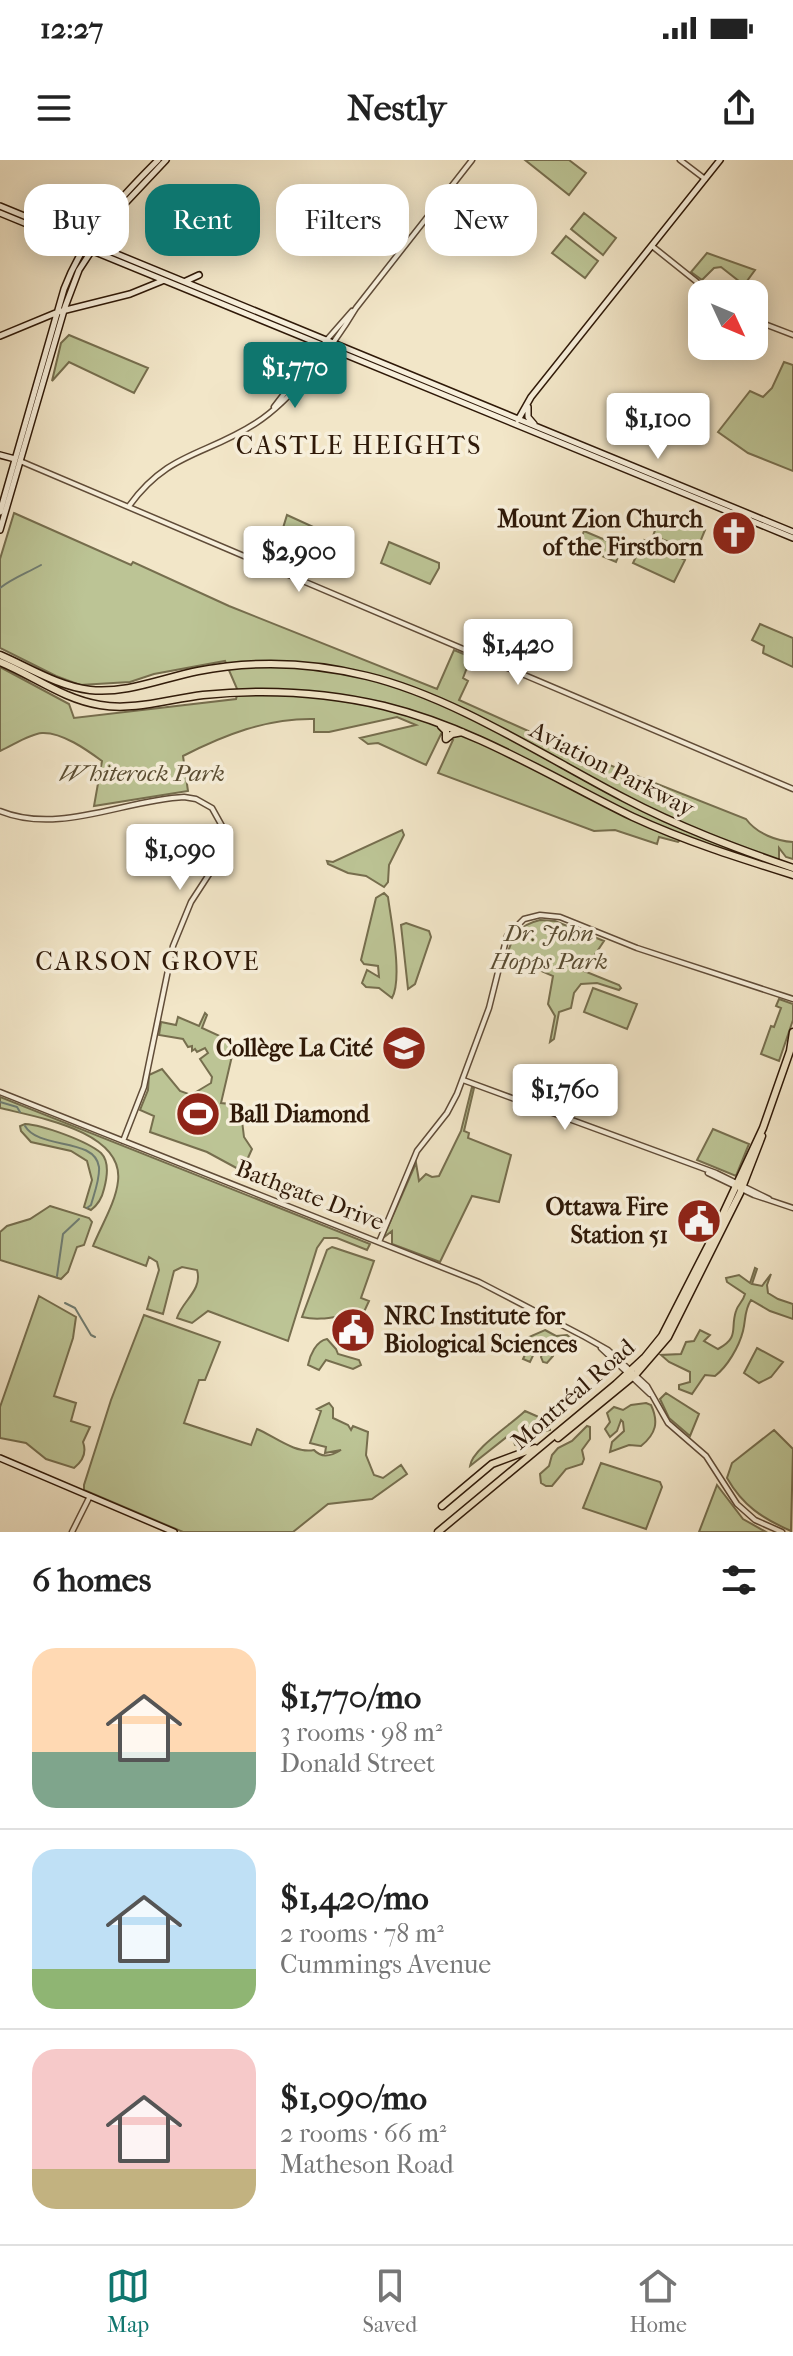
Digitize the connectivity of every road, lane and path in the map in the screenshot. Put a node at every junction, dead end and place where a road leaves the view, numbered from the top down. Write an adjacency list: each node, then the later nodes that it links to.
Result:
1 (158, 160): 7 (main road)
2 (166, 160): 8 (main road)
3 (472, 160): 31 (street)
4 (680, 160): 6 (street)
5 (720, 160): 6 (main road)
6 (705, 179): 12 (main road)
7 (129, 191)
8 (129, 201)
9 (0, 206): 11 (main road)
10 (2, 215): 11 (main road)
11 (23, 219)
12 (652, 246): 22 (street); 32 (main road)
13 (75, 256): 20 (main road)
14 (79, 256): 20 (main road)
15 (87, 256): 19 (main road)
16 (97, 256): 19 (main road)
17 (106, 256): 21 (main road)
18 (122, 256): 21 (main road)
19 (82, 264): 25 (main road)
20 (72, 270): 27 (main road)
21 (160, 276): 23 (main road); 26 (main road); 31 (main road)
22 (694, 280)
23 (183, 281): 24 (main road); 24 (main road)
24 (201, 289): 31 (main road)
25 (69, 294): 26 (main road); 27 (main road)
26 (80, 306): 27 (main road)
27 (61, 312): 30 (main road); 37 (main road)
28 (768, 325): 29 (street)
29 (793, 335)
30 (0, 336)
31 (327, 344): 33 (main road); 34 (main road); 39 (street)
32 (528, 404): 33 (main road); 34 (main road); 35 (main road)
33 (506, 414): 34 (main road)
34 (519, 422): 35 (main road); 42 (main road)
35 (538, 427): 42 (main road)
36 (2, 456): 37 (main road); 38 (main road)
37 (18, 460): 38 (main road); 39 (street); 41 (main road)
38 (11, 473): 40 (main road)
39 (129, 506): 47 (street)
40 (0, 512)
41 (0, 530)
42 (793, 535)
43 (0, 655): 49 (main road, Aviation Parkway)
44 (0, 662): 45 (main road, Aviation Parkway)
45 (435, 721): 46 (main road, Aviation Parkway); 46 (main road)
46 (465, 732): 50 (main road, Aviation Parkway)
47 (793, 789)
48 (0, 811): 58 (street)
49 (680, 825): 50 (main road); 51 (main road, Aviation Parkway)
50 (676, 835): 52 (main road, Aviation Parkway)
51 (793, 868)
52 (793, 875)
53 (793, 999): 56 (street)
54 (793, 1032): 55 (main road, Montréal Road)
55 (791, 1048): 59 (main road, Montréal Road)
56 (463, 1080): 59 (street); 61 (street)
57 (0, 1092): 58 (street, Bathgate Drive)
58 (123, 1141): 61 (street, Bathgate Drive)
59 (740, 1186): 60 (street); 62 (main road, Montréal Road)
60 (793, 1208)
61 (379, 1242): 62 (street, Bathgate Drive)
62 (632, 1373): 63 (main road, Montréal Road); 69 (main road, Montréal Road); 73 (street, Bathgate Drive)
63 (545, 1443): 65 (main road); 66 (main road, Montréal Road)
64 (0, 1458): 67 (main road)
65 (478, 1476): 66 (main road); 68 (main road)
66 (491, 1488): 69 (main road, Montréal Road)
67 (90, 1496): 70 (street); 71 (main road)
68 (442, 1506)
69 (460, 1516): 72 (main road, Montréal Road)
70 (72, 1532)
71 (174, 1532)
72 (441, 1532)
73 (782, 1532)

